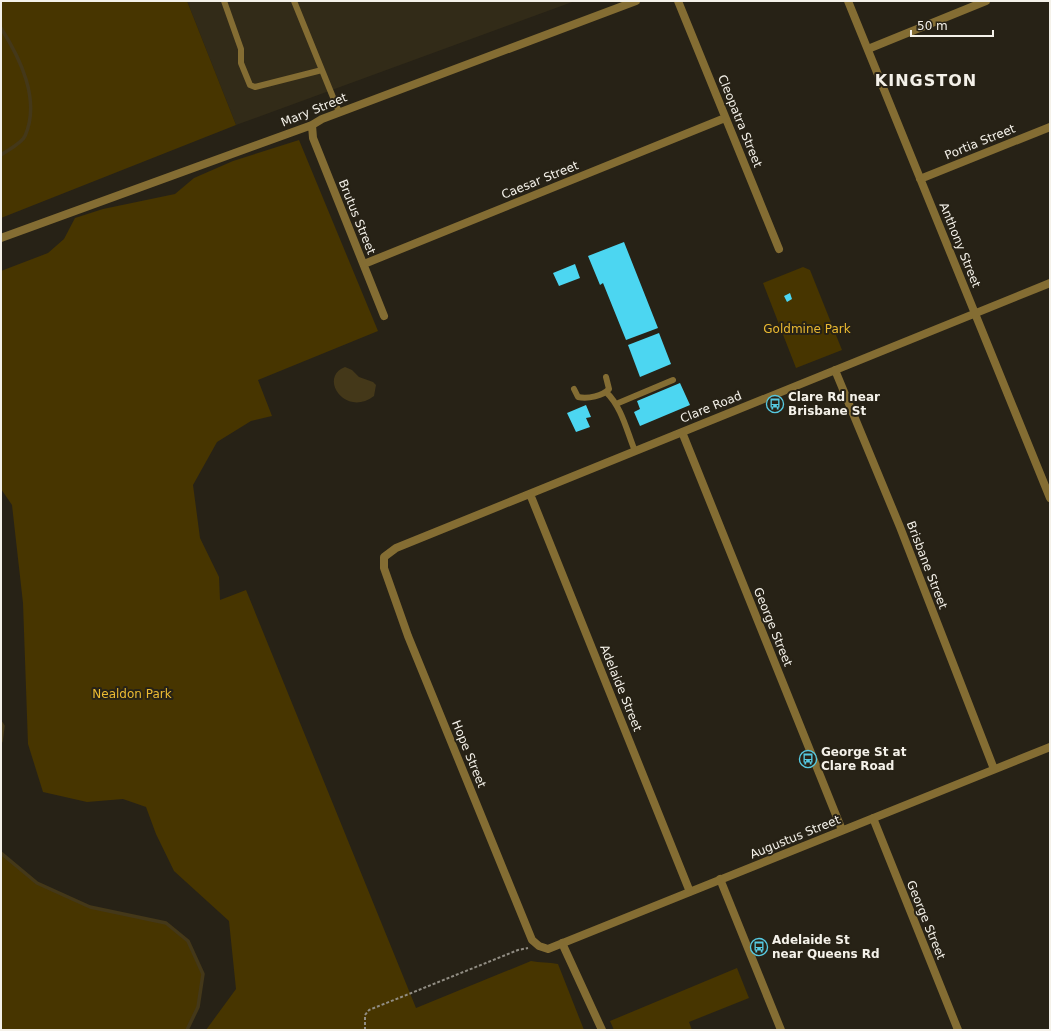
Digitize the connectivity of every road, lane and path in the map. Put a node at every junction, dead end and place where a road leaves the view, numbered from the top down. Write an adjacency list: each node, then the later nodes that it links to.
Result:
1 (224, 1): 8 (lane)
2 (294, 1): 8 (lane)
3 (636, 1): 9 (street, Mary Street)
4 (678, 1): 10 (street, Cleopatra Street)
5 (848, 1): 7 (street, Anthony Street)
6 (986, 1): 7 (street)
7 (868, 49): 13 (street, Anthony Street)
8 (322, 70): 9 (lane)
9 (339, 112): 11 (street, Mary Street)
10 (726, 118): 15 (street, Cleopatra Street); 16 (street, Caesar Street)
11 (312, 125): 14 (street, Mary Street); 16 (street, Brutus Street)
12 (1050, 127): 13 (street, Portia Street)
13 (920, 179): 18 (street, Anthony Street)
14 (1, 238)
15 (779, 249)
16 (364, 264): 19 (street, Brutus Street)
17 (1050, 283): 18 (street, Clare Road)
18 (974, 314): 20 (street, Clare Road); 29 (street, Anthony Street)
19 (384, 316)
20 (835, 370): 26 (street, Clare Road); 32 (street, Brisbane Street)
21 (606, 377): 24 (lane)
22 (673, 380): 25 (lane)
23 (574, 390): 24 (lane)
24 (606, 392): 25 (lane)
25 (616, 404): 27 (lane)
26 (682, 432): 27 (street, Clare Road); 34 (street, George Street)
27 (635, 451): 28 (street, Clare Road)
28 (530, 494): 30 (street, Clare Road); 36 (street, Adelaide Street)
29 (1050, 498)
30 (384, 557): 38 (street, Hope Street)
31 (1050, 746): 32 (street, Augustus Street)
32 (994, 769): 33 (street, Augustus Street)
33 (873, 818): 34 (street, Augustus Street); 42 (street, George Street)
34 (842, 830): 35 (street, Augustus Street)
35 (720, 880): 36 (street, Augustus Street); 41 (street)
36 (690, 892): 37 (street, Augustus Street)
37 (562, 943): 38 (street, Augustus Street); 40 (street)
38 (539, 946): 39 (path)
39 (365, 1030)
40 (602, 1030)
41 (781, 1030)
42 (958, 1030)

